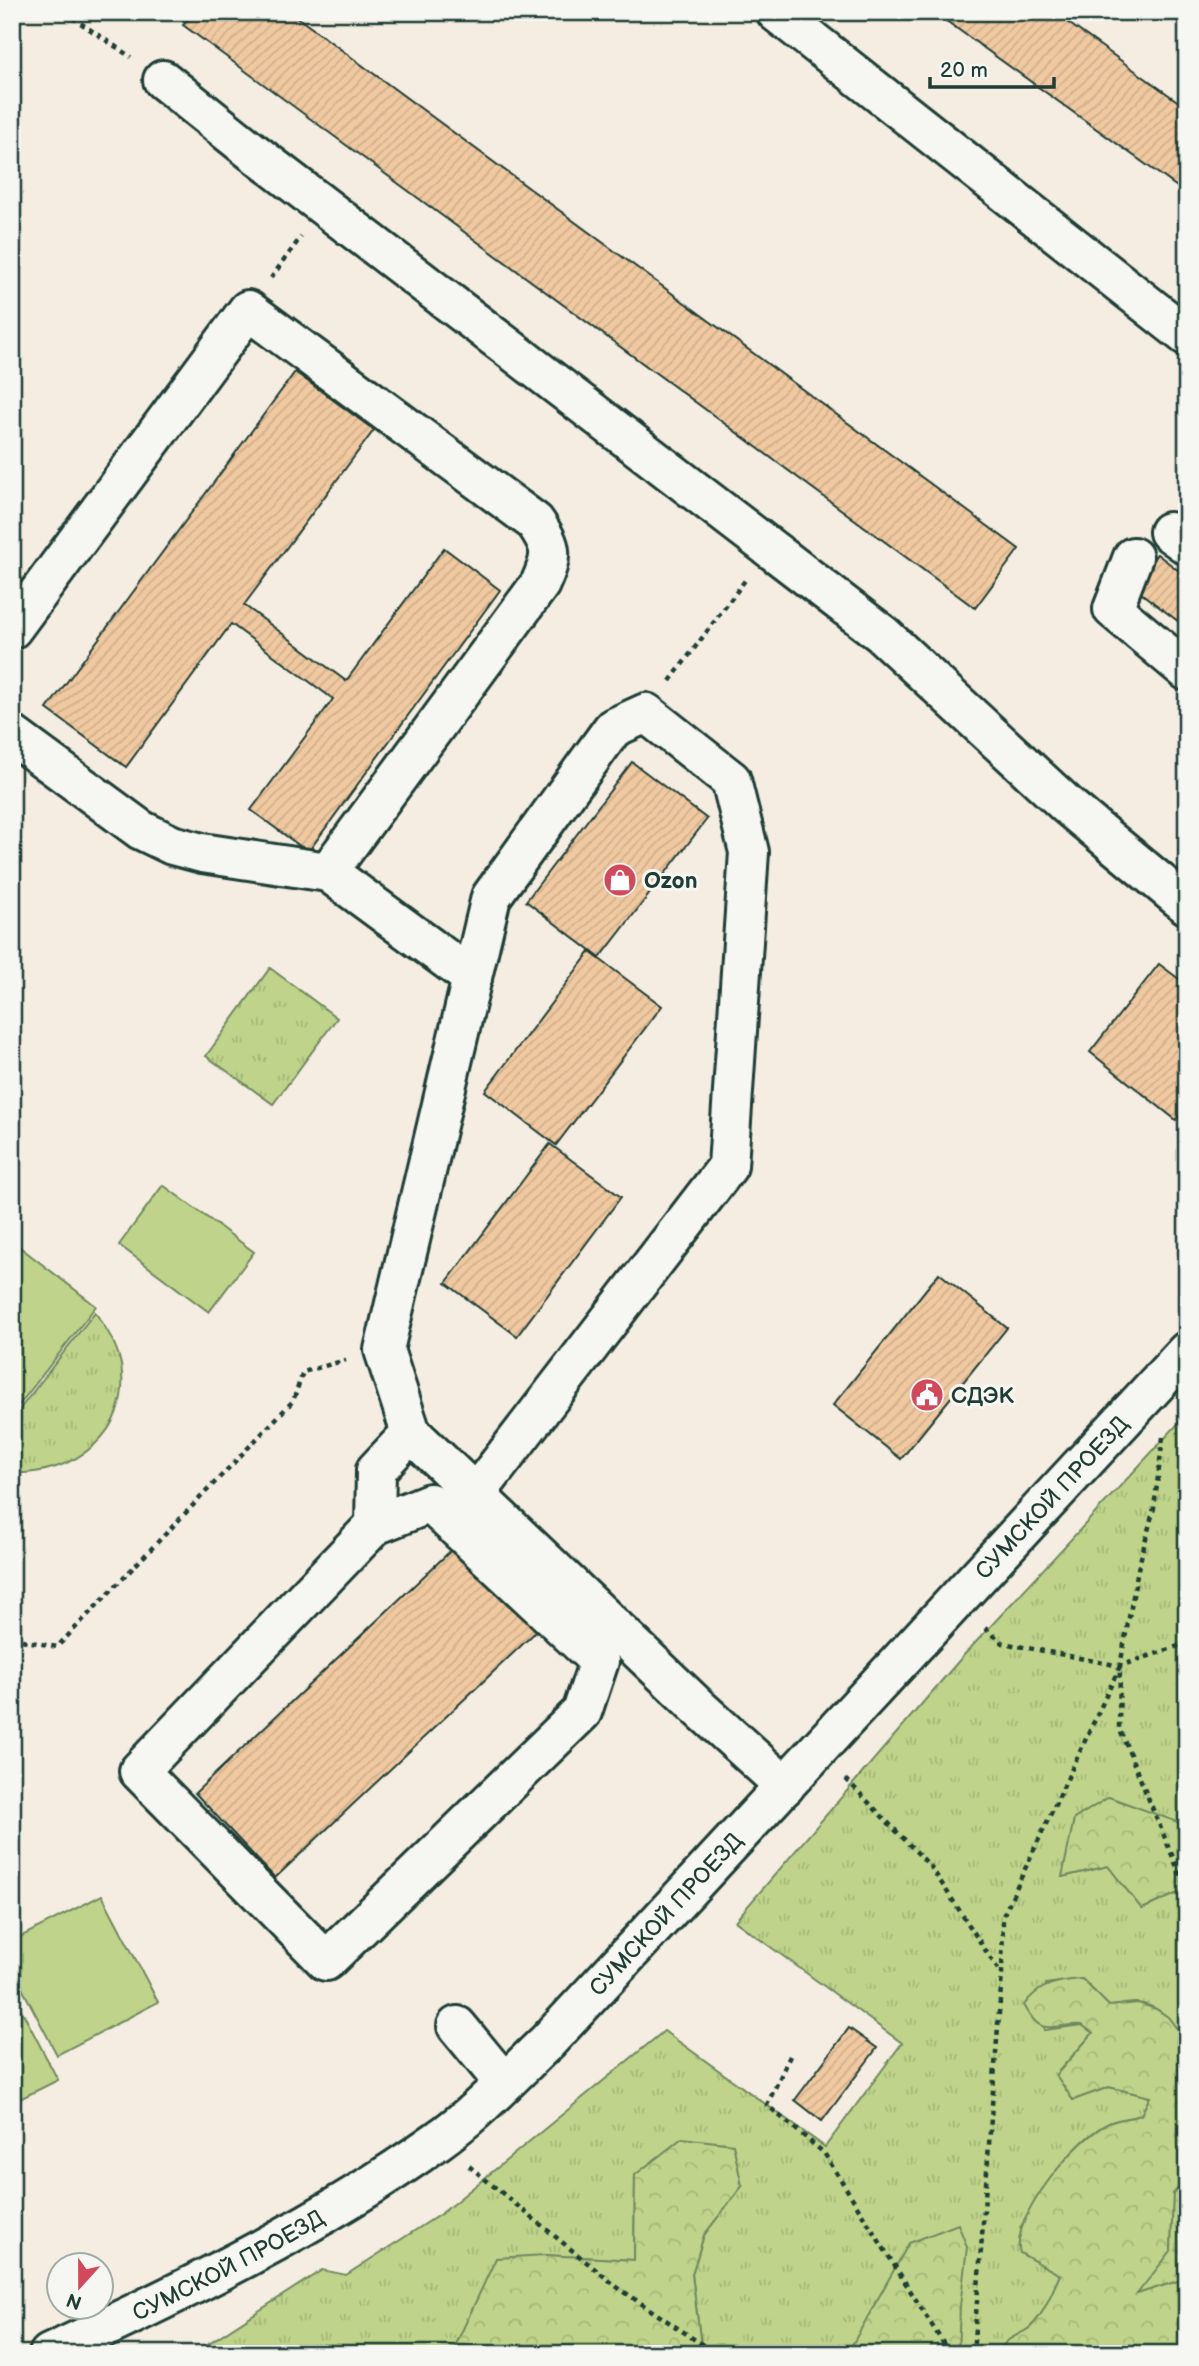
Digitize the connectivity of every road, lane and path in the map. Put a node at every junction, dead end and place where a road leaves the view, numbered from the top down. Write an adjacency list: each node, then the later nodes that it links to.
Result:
1 (64, 12): 3 (path)
2 (775, 12): 4 (street)
3 (163, 80): 5 (street)
4 (1187, 336)
5 (769, 547): 9 (path); 12 (street)
6 (1133, 557): 8 (street)
7 (12, 629): 11 (street)
8 (1187, 671)
9 (646, 713): 13 (street); 18 (street)
10 (12, 735): 11 (street)
11 (328, 872): 13 (street)
12 (1187, 905)
13 (472, 978): 17 (street)
14 (1187, 1351): 20 (street, СУМСКОЙ ПРОЕЗД)
15 (303, 1372): 21 (path)
16 (1164, 1429): 23 (path)
17 (411, 1433): 18 (street); 19 (street)
18 (475, 1495): 25 (street)
19 (374, 1525): 19 (street)
20 (954, 1603): 23 (path); 24 (street, СУМСКОЙ ПРОЕЗД)
21 (12, 1638)
22 (1187, 1643): 23 (path)
23 (1120, 1666): 26 (path); 27 (path)
24 (816, 1751): 25 (street, СУМСКОЙ ПРОЕЗД); 27 (path)
25 (785, 1786): 30 (street, СУМСКОЙ ПРОЕЗД)
26 (1187, 1891)
27 (1002, 1974): 35 (path)
28 (457, 2026): 30 (street)
29 (790, 2056): 34 (path)
30 (504, 2083): 31 (street, СУМСКОЙ ПРОЕЗД)
31 (438, 2141): 32 (street, СУМСКОЙ ПРОЕЗД); 33 (path)
32 (49, 2354)
33 (716, 2354)
34 (950, 2354)
35 (973, 2354)

